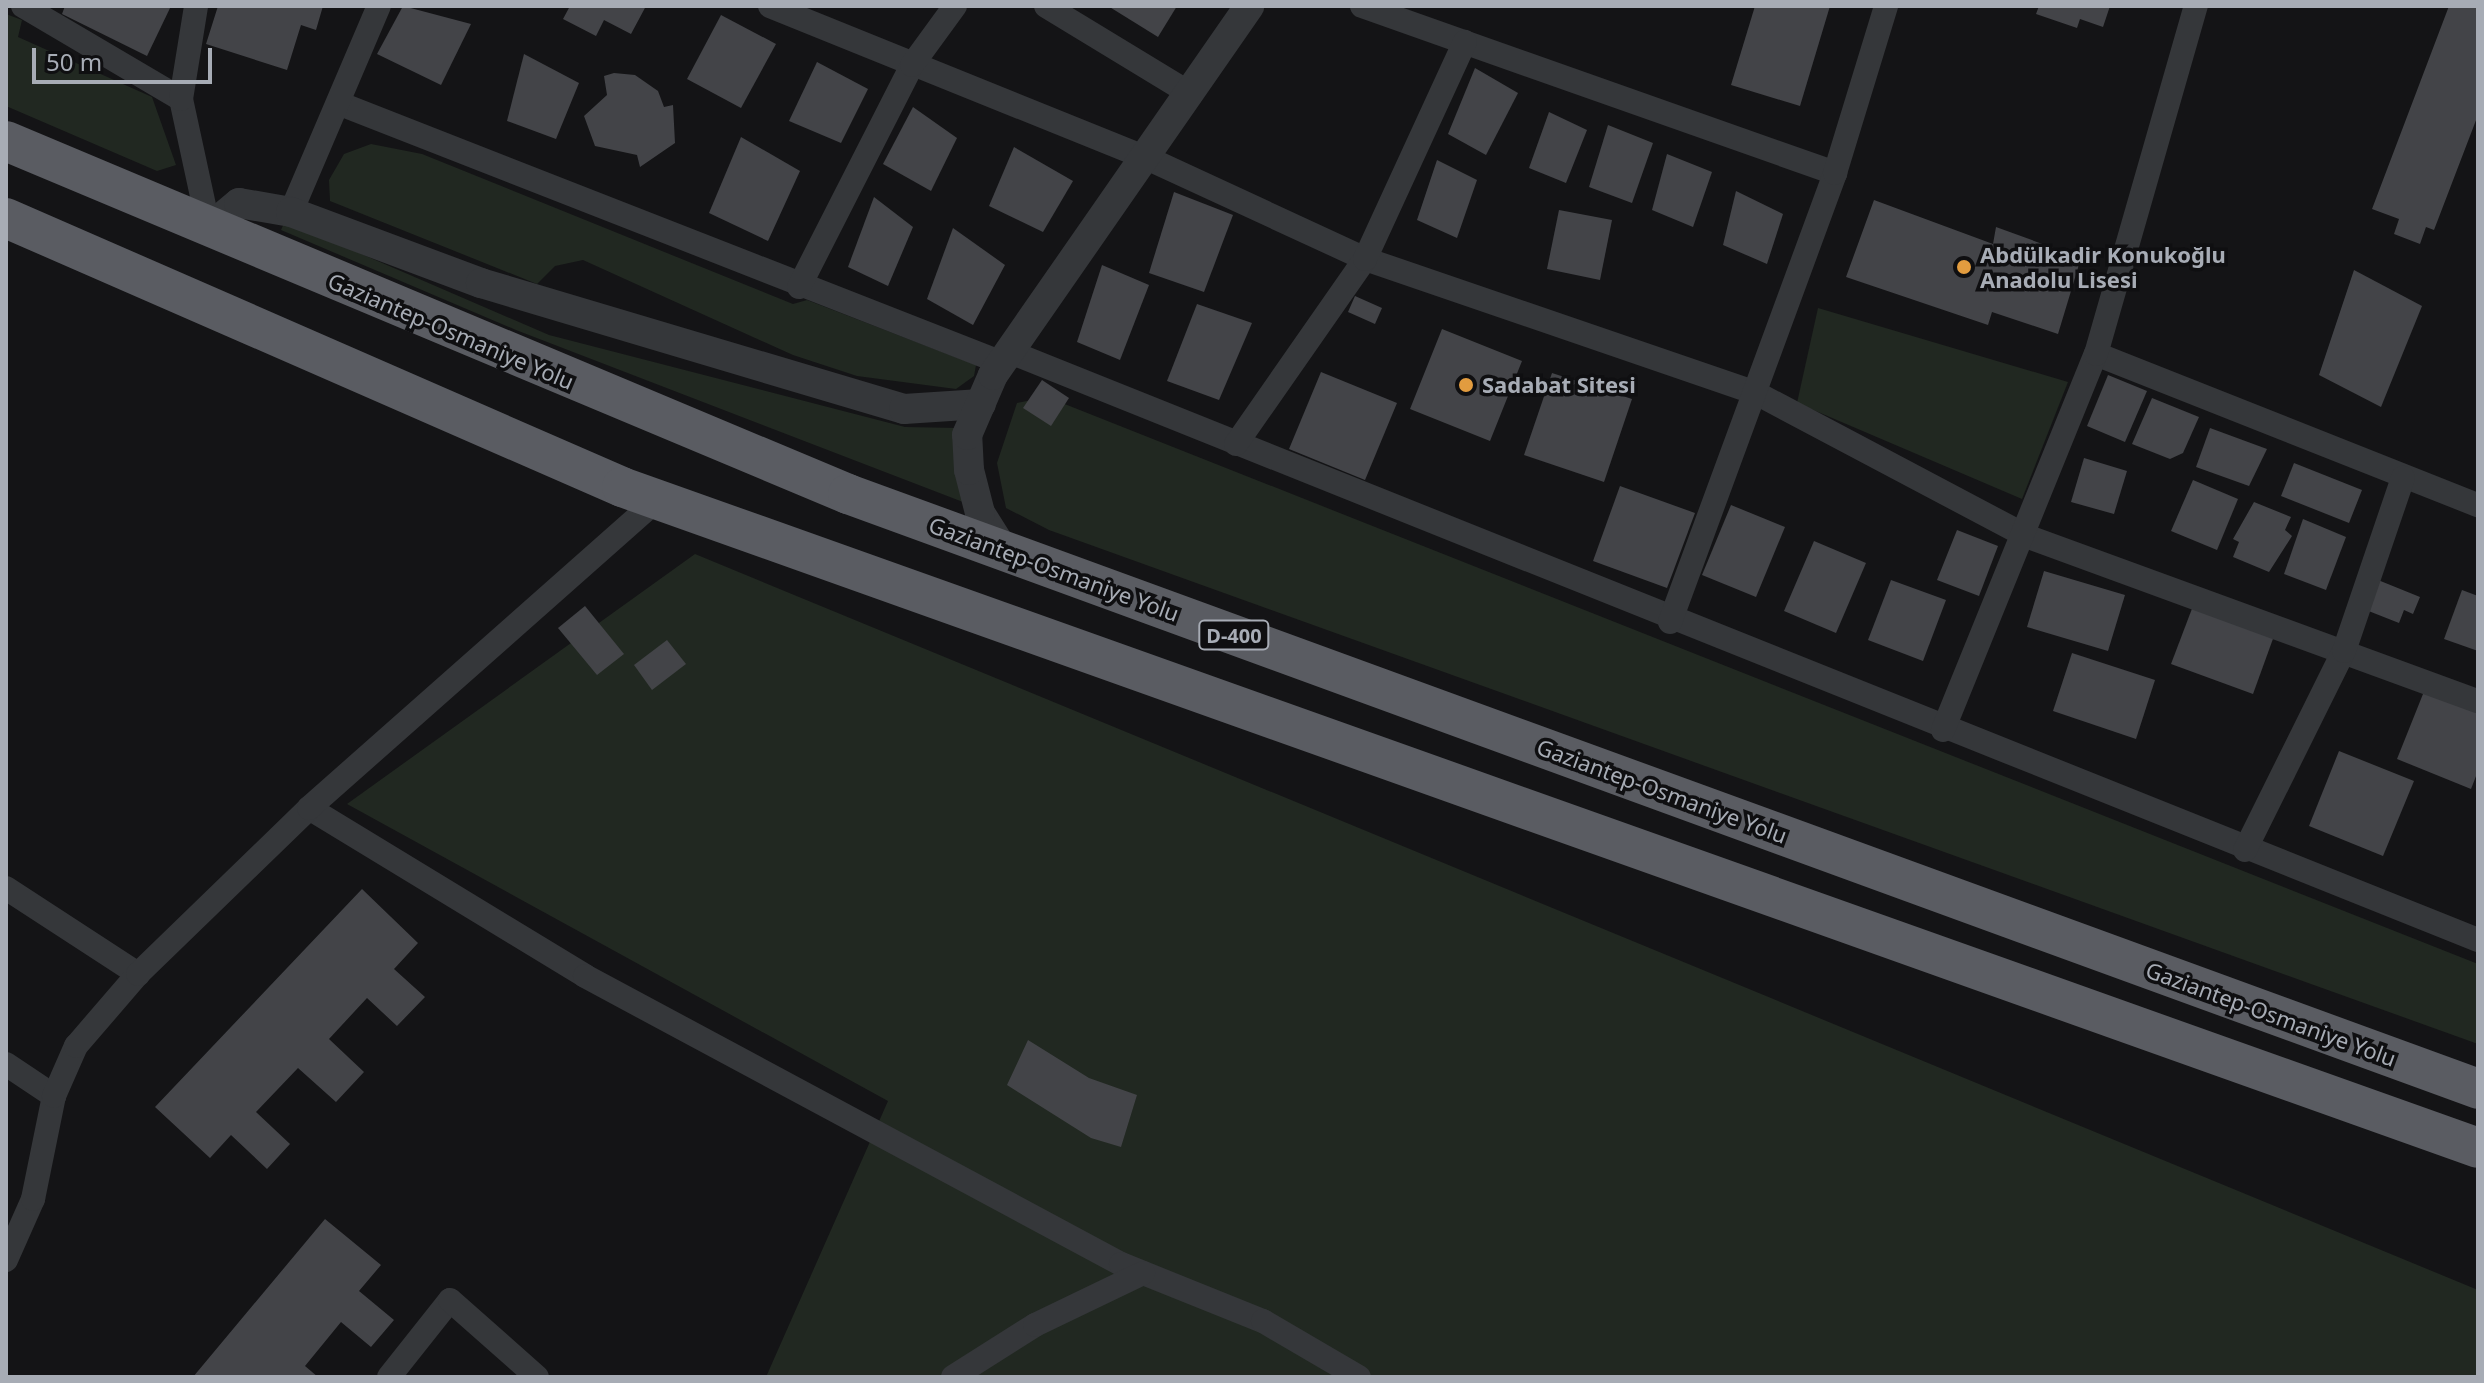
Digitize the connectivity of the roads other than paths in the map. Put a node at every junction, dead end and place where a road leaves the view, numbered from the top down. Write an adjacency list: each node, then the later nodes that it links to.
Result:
1 (23, 6): 14 (street)
2 (196, 6): 14 (street)
3 (379, 6): 15 (street)
4 (770, 6): 12 (street)
5 (955, 6): 12 (street)
6 (1046, 6): 13 (street)
7 (1249, 6): 13 (street)
8 (1362, 6): 11 (street)
9 (1886, 6): 18 (street)
10 (2196, 6): 24 (street)
11 (1465, 42): 18 (street); 22 (street)
12 (912, 65): 17 (street); 23 (street)
13 (1191, 94): 17 (street)
14 (181, 99): 21 (street)
15 (338, 103): 19 (street); 23 (street)
16 (6, 141): 21 (highway, Gaziantep-Osmaniye Yolu / D-400)
17 (1149, 159): 22 (street); 25 (street)
18 (1835, 173): 26 (street)
19 (291, 212): 21 (street); 27 (street)
20 (6, 218): 30 (highway)
21 (209, 228): 33 (highway, Gaziantep-Osmaniye Yolu / D-400)
22 (1365, 259): 26 (street); 28 (street)
23 (799, 287): 25 (street)
24 (2096, 354): 29 (street); 32 (street)
25 (1006, 358): 27 (street); 28 (street)
26 (1756, 393): 32 (street); 34 (street)
27 (981, 404): 33 (street)
28 (1236, 444): 34 (street)
29 (2403, 478): 31 (street); 35 (street)
30 (657, 500): 38 (street); 46 (highway)
31 (2478, 505)
32 (2026, 536): 35 (street); 37 (street)
33 (1004, 551): 44 (highway, Gaziantep-Osmaniye Yolu / D-400)
34 (1670, 622): 37 (street)
35 (2344, 651): 36 (street); 39 (street)
36 (2478, 701)
37 (1943, 730): 39 (street)
38 (309, 808): 42 (street); 48 (street)
39 (2245, 850): 41 (street)
40 (6, 888): 42 (street)
41 (2478, 940)
42 (138, 974): 45 (street)
43 (6, 1064): 45 (street)
44 (2478, 1089)
45 (54, 1096): 47 (street)
46 (2478, 1148)
47 (6, 1260)
48 (1143, 1273): 51 (street); 52 (street)
49 (389, 1377): 50 (street)
50 (537, 1377)
51 (953, 1377)
52 (1359, 1377)

